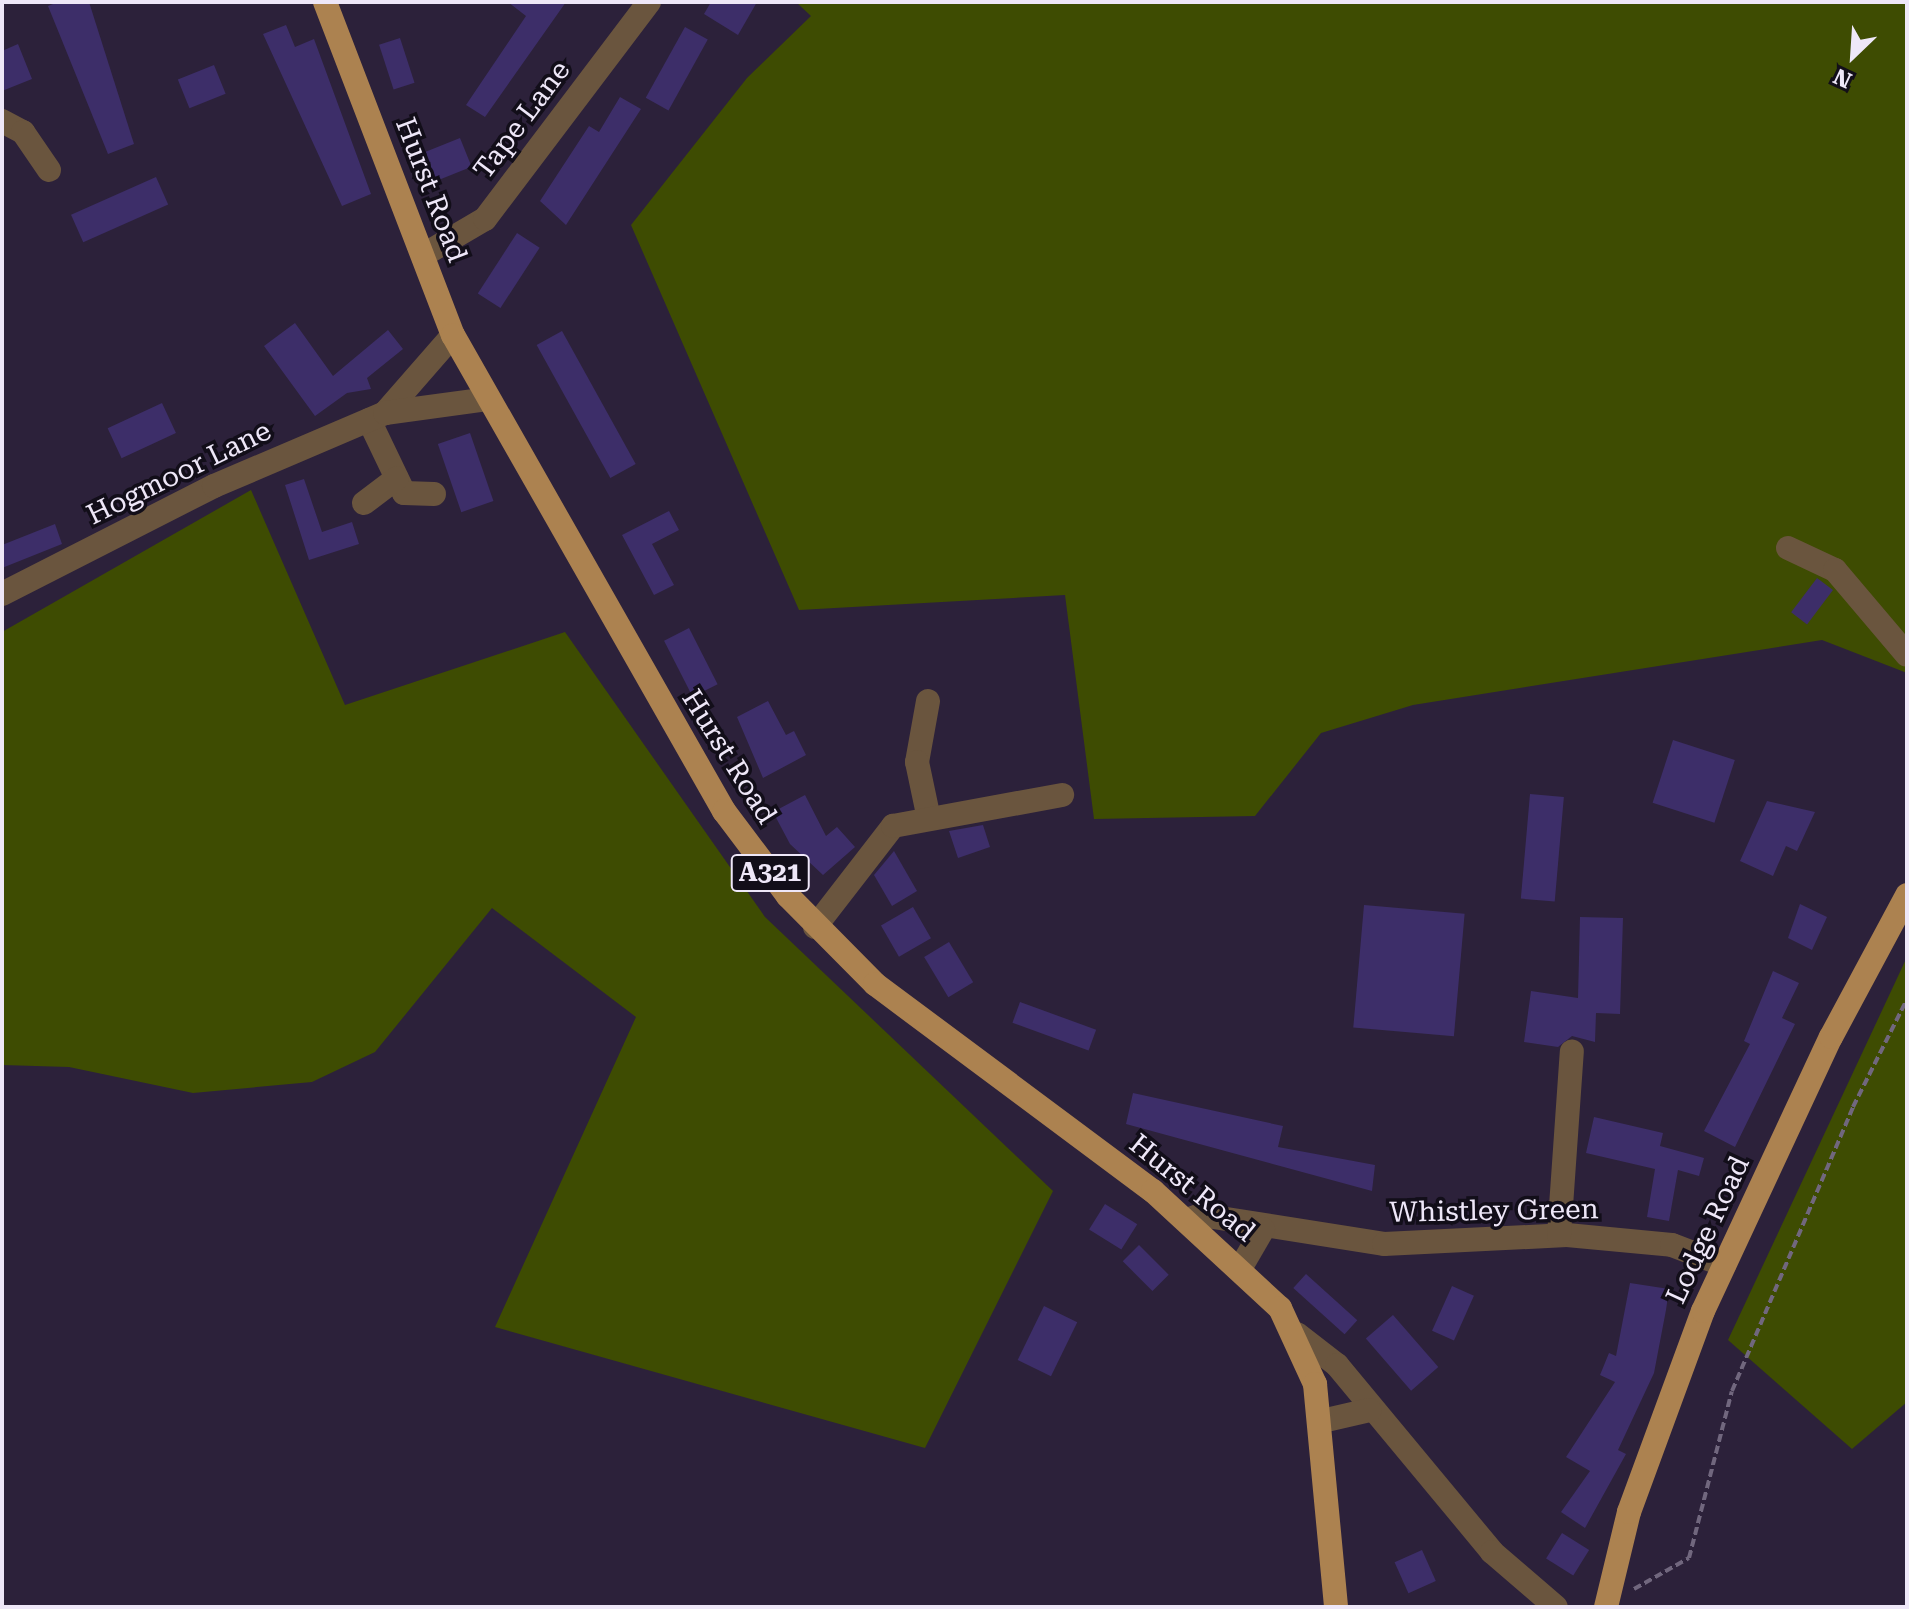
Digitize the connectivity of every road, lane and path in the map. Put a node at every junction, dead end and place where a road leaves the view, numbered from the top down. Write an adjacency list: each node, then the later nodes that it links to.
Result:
1 (325, 2): 5 (main road, Hurst Road / A321)
2 (649, 2): 5 (street, Tape Lane)
3 (2, 121): 4 (street)
4 (49, 170)
5 (425, 254): 6 (main road, Hurst Road / A321)
6 (453, 335): 7 (main road, Hurst Road / A321); 8 (street, Hogmoor Lane)
7 (487, 399): 8 (street, Hogmoor Lane); 19 (main road, Hurst Road / A321)
8 (377, 416): 9 (street); 13 (street, Hogmoor Lane)
9 (397, 478): 10 (street); 11 (street)
10 (434, 494)
11 (364, 503)
12 (1788, 548): 14 (street)
13 (2, 594)
14 (1907, 655)
15 (928, 701): 17 (street)
16 (1062, 795): 17 (street)
17 (929, 819): 19 (street)
18 (1907, 895): 25 (main road, Lodge Road)
19 (815, 927): 22 (main road, Hurst Road / A321)
20 (1907, 999): 30 (path)
21 (1572, 1051): 24 (street)
22 (1187, 1220): 23 (street, Whistley Green); 26 (main road, Hurst Road / A321)
23 (1263, 1229): 24 (street, Whistley Green); 26 (street)
24 (1559, 1235): 25 (street, Whistley Green)
25 (1724, 1265): 30 (main road, Lodge Road)
26 (1241, 1267): 27 (main road, Hurst Road / A321)
27 (1297, 1334): 28 (street); 29 (main road, Hurst Road / A321)
28 (1370, 1410): 29 (street); 32 (street)
29 (1322, 1421): 31 (main road, Hurst Road / A321)
30 (1606, 1605)
31 (1336, 1607)
32 (1556, 1607)

